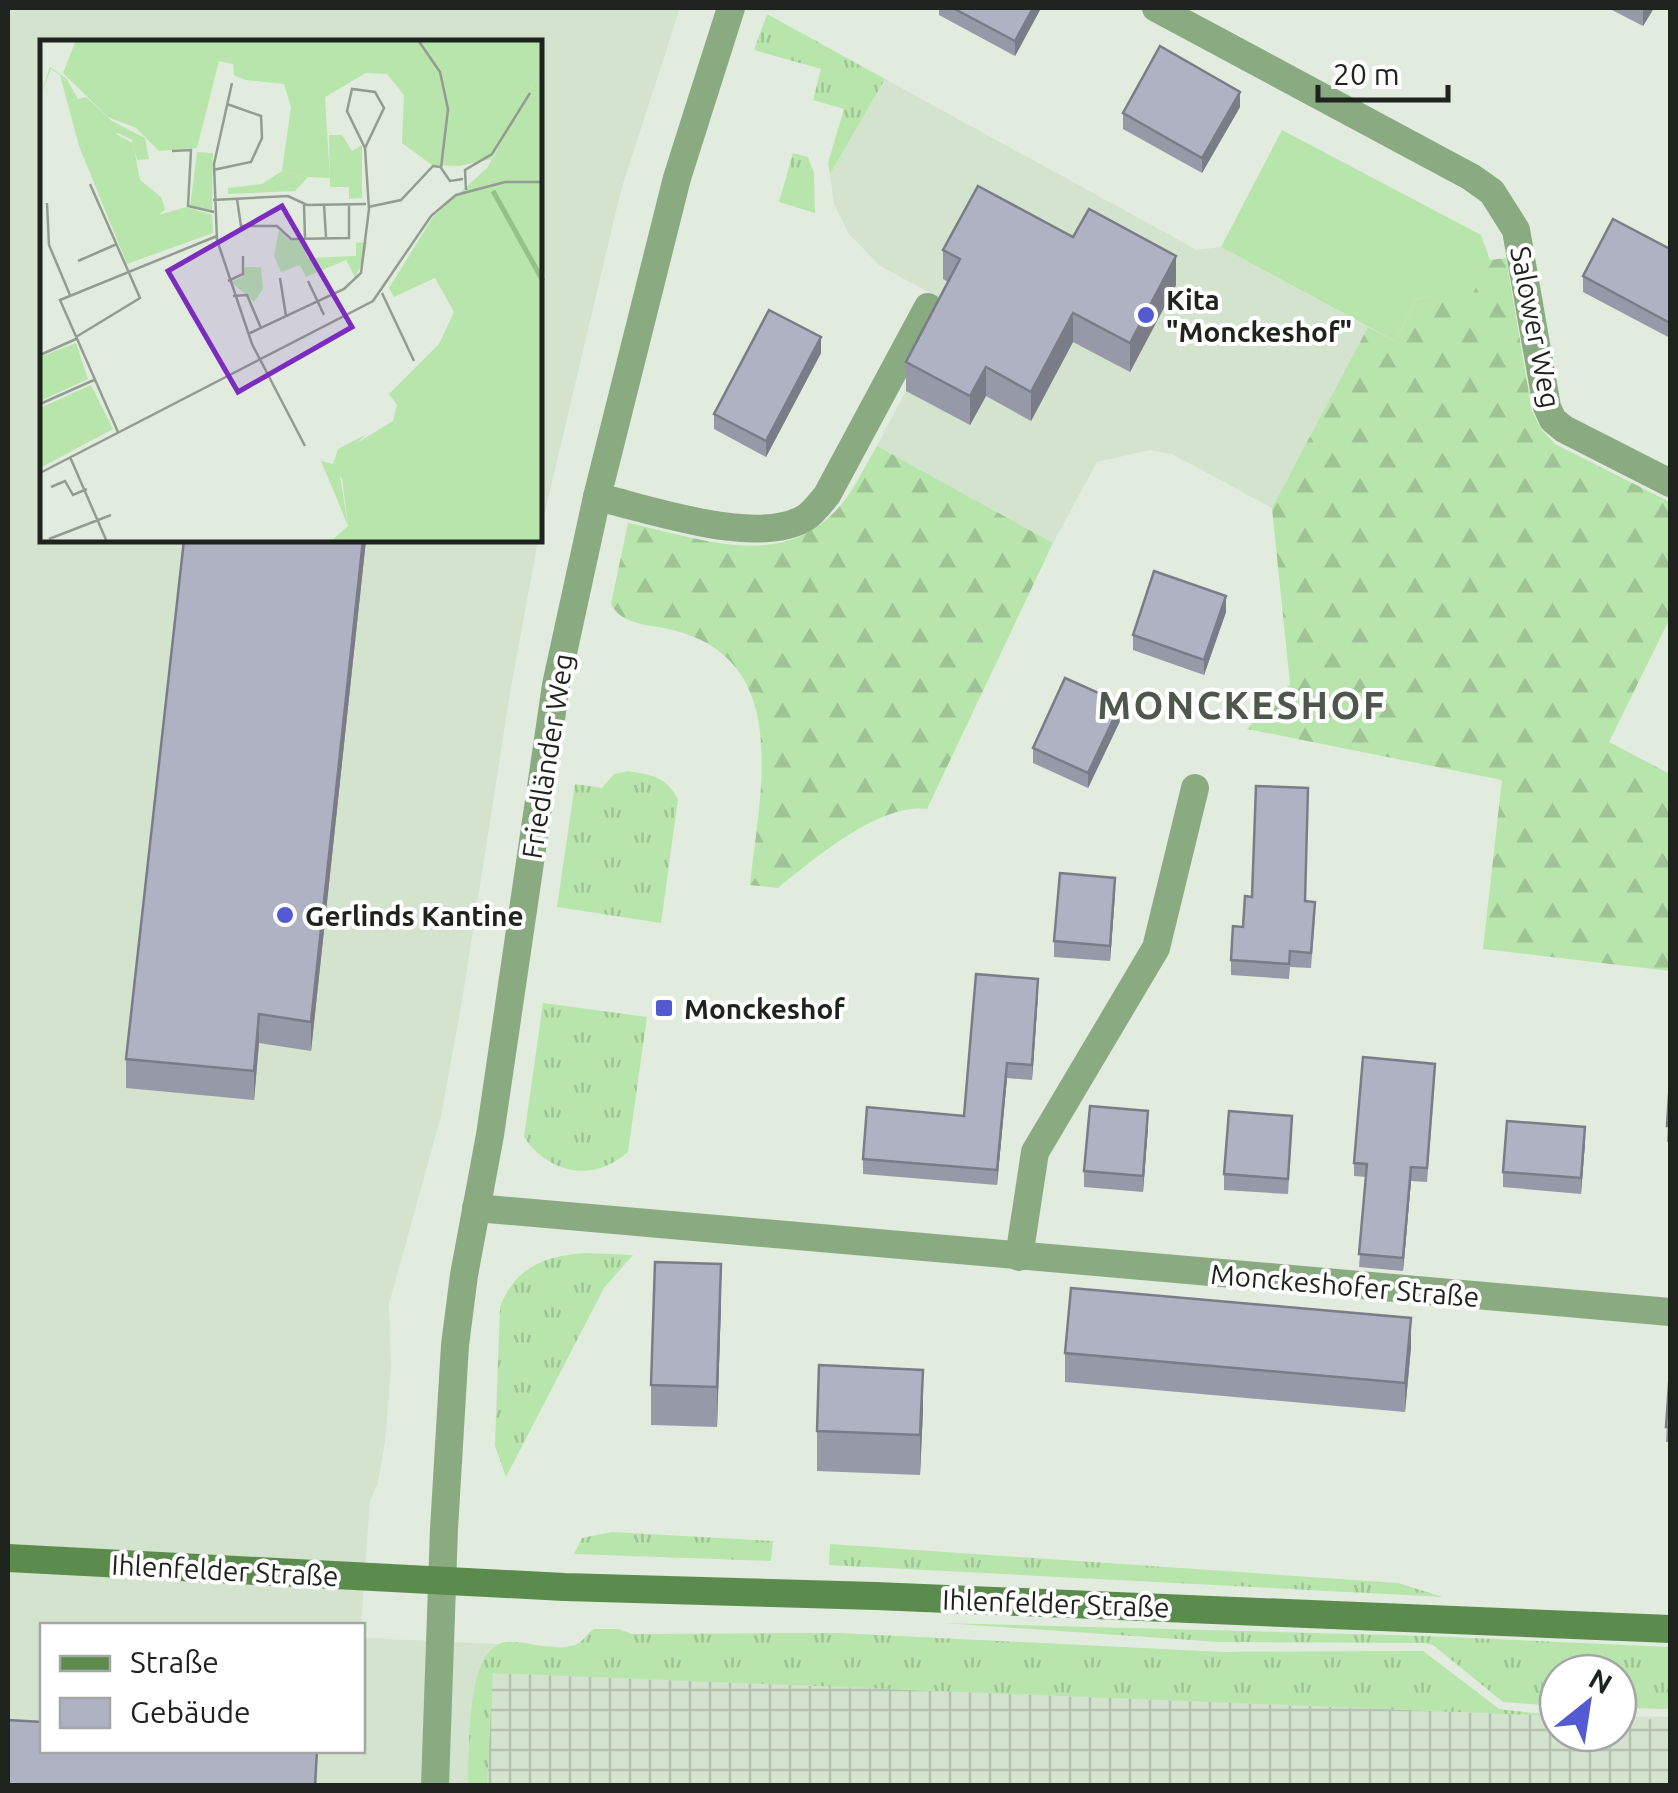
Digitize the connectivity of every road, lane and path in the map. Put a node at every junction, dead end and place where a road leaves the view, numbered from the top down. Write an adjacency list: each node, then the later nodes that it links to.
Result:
1 (730, 8): 5 (street, Friedländer Weg)
2 (1156, 8): 4 (street, Salower Weg)
3 (928, 307): 5 (street)
4 (1670, 484)
5 (597, 497): 7 (street, Friedländer Weg)
6 (1194, 788): 8 (street)
7 (476, 1208): 8 (street, Monckeshofer Straße); 11 (street, Friedländer Weg)
8 (1019, 1257): 9 (street, Monckeshofer Straße)
9 (1670, 1312)
10 (8, 1558): 11 (main road, Ihlenfelder Straße)
11 (442, 1581): 12 (main road, Ihlenfelder Straße); 13 (street)
12 (1670, 1629)
13 (436, 1786)

